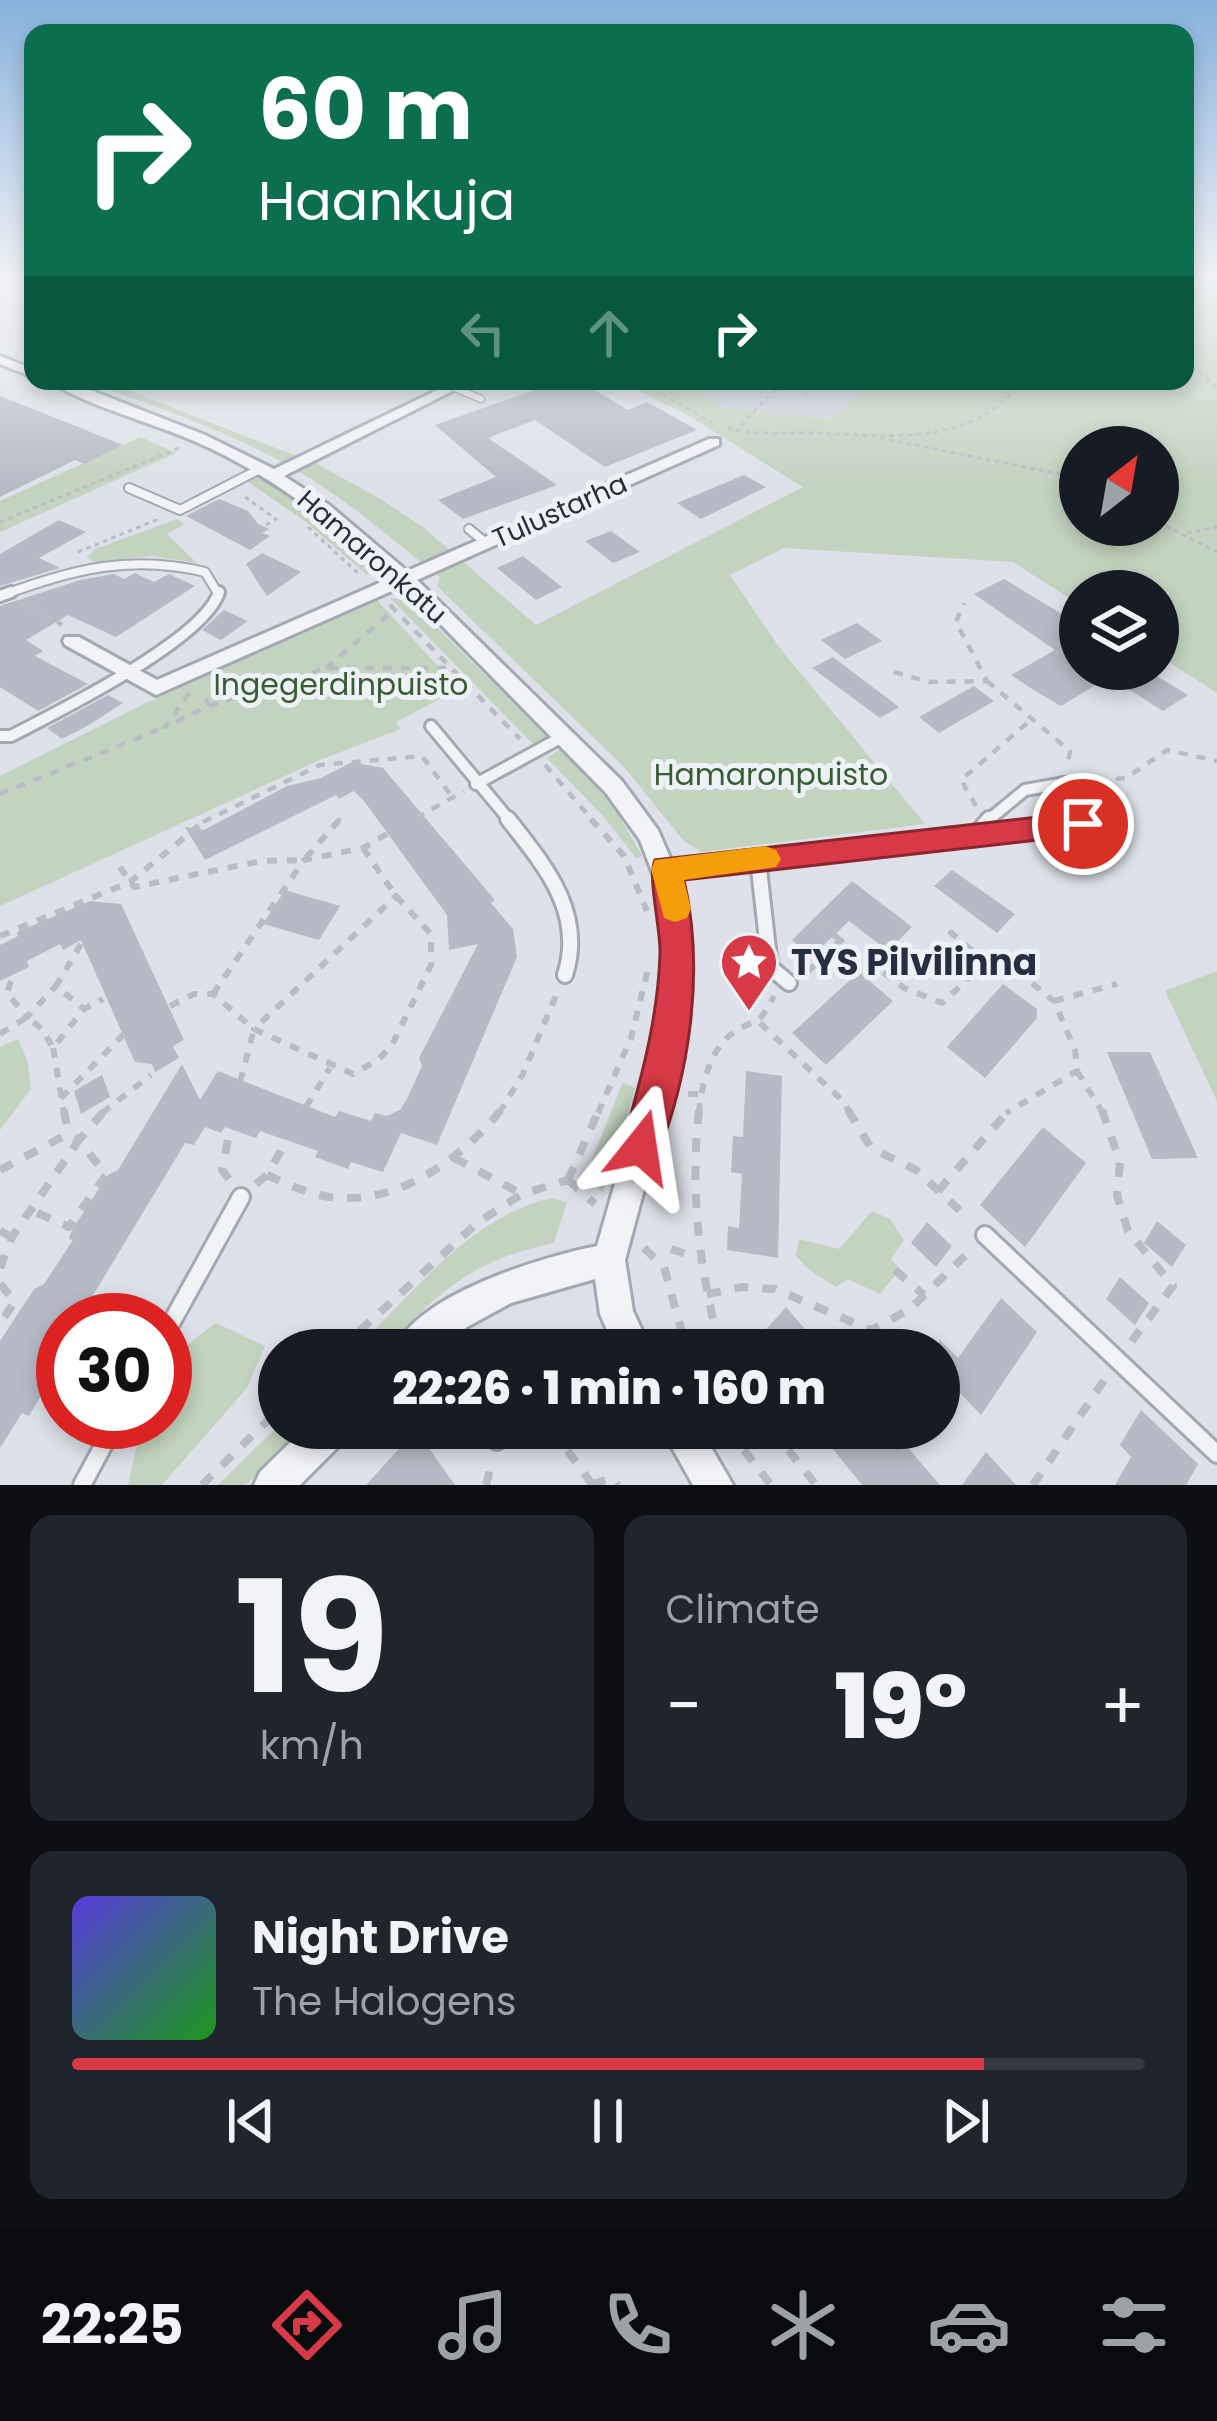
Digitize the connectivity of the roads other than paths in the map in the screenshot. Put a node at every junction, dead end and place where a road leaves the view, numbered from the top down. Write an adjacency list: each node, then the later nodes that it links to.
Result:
1 (78, 390): 6 (street, Hamaronkatu)
2 (446, 390): 6 (street)
3 (468, 390): 4 (lane)
4 (481, 399)
5 (714, 442): 9 (street, Tulustarha)
6 (268, 471): 7 (lane); 10 (street, Hamaronkatu)
7 (129, 488)
8 (469, 529): 9 (lane)
9 (486, 543): 10 (street, Tulustarha)
10 (406, 579): 13 (street, Tulustarha); 16 (street, Hamaronkatu)
11 (4, 594): 13 (lane)
12 (72, 641): 13 (street)
13 (127, 672): 15 (lane)
14 (431, 726): 18 (lane)
15 (0, 736)
16 (562, 736): 18 (lane); 22 (street, Hamaronkatu)
17 (1065, 783): 20 (lane)
18 (476, 784): 23 (lane)
19 (1083, 824): 20 (street)
20 (981, 828): 21 (street)
21 (758, 860): 22 (street); 24 (lane)
22 (666, 869): 27 (street, Hamaronkatu)
23 (565, 975)
24 (789, 983)
25 (241, 1196): 28 (lane)
26 (985, 1234): 34 (lane)
27 (624, 1252): 29 (street); 30 (street)
28 (188, 1293)
29 (445, 1329)
30 (624, 1329)
31 (101, 1449): 35 (lane)
32 (310, 1449): 36 (street)
33 (692, 1449): 37 (street)
34 (1217, 1454)
35 (82, 1485)
36 (273, 1485)
37 (714, 1485)

